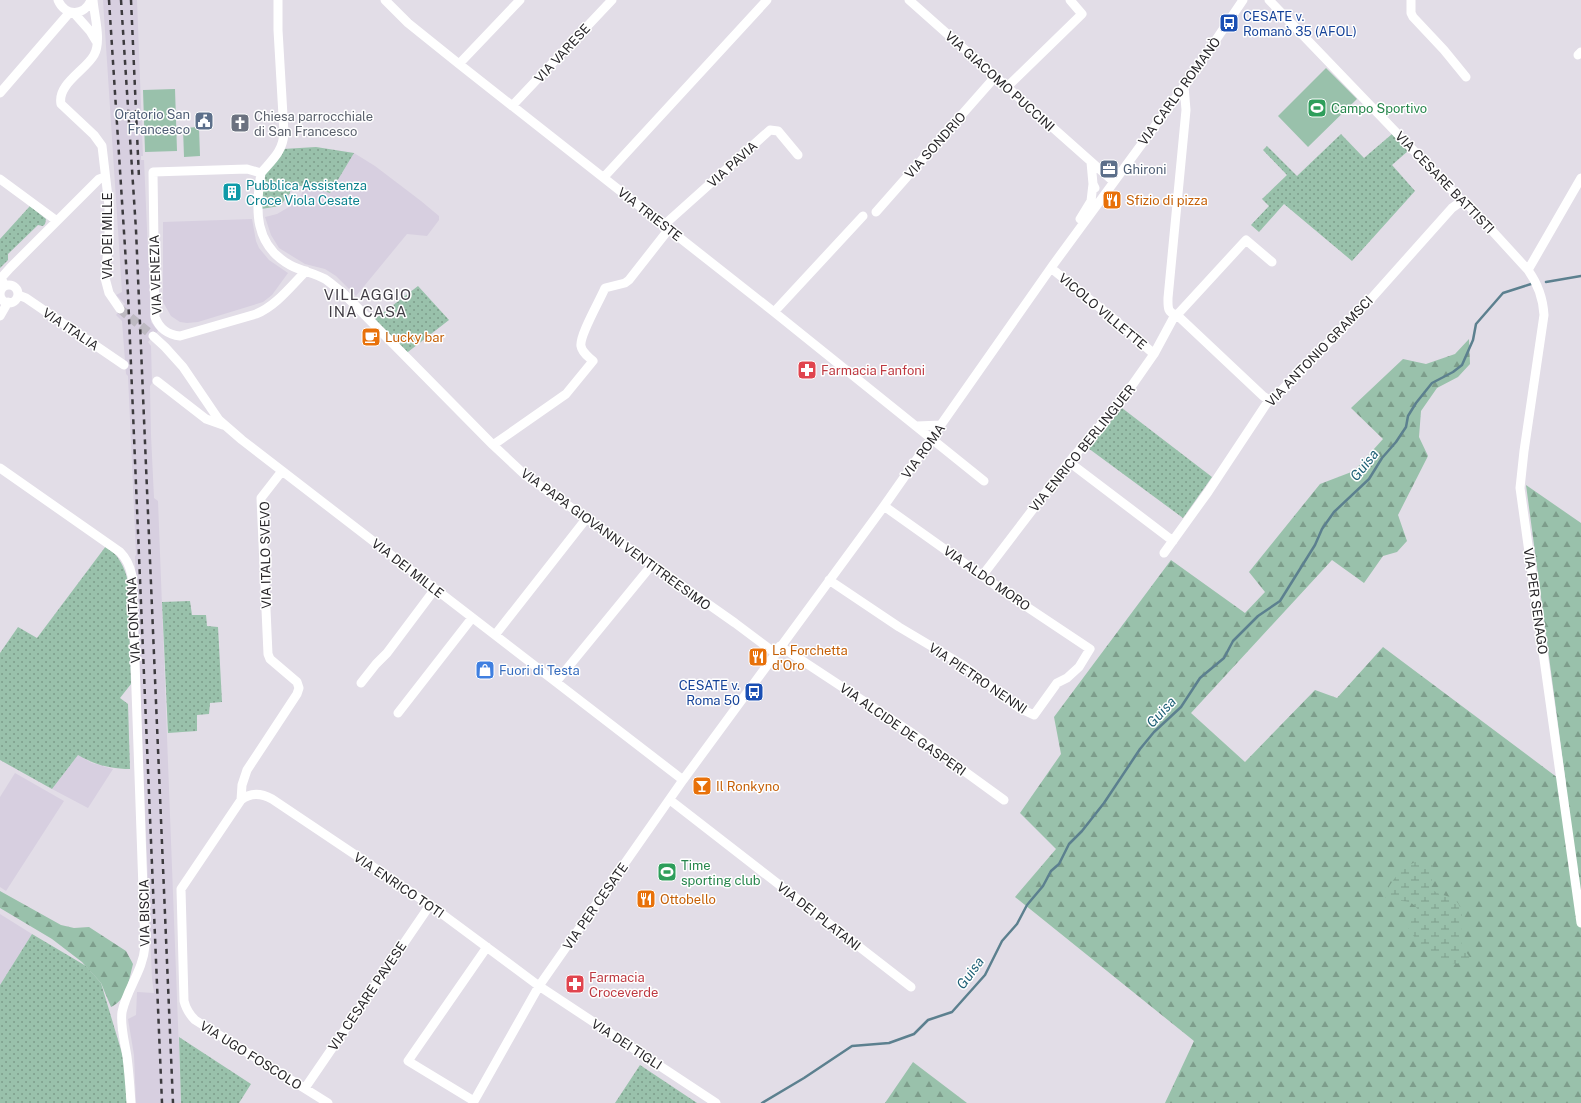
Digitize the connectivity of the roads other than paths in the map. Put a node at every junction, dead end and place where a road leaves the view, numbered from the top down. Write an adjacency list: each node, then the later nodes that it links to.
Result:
1 (92, 0): 13 (street); 14 (street)
2 (278, 0): 24 (street)
3 (520, 0): 15 (street)
4 (612, 0): 21 (street, VIA VARESE)
5 (767, 0): 26 (street)
6 (909, 0): 16 (street, VIA GIACOMO PUCCINI)
7 (1070, 0): 19 (street)
8 (1243, 0): 18 (street, VIA CARLO ROMANÒ)
9 (1269, 0): 32 (street, VIA CESARE BATTISTI)
10 (1412, 0): 17 (street)
11 (58, 1): 13 (street)
12 (390, 2): 15 (street, VIA TRIESTE)
13 (72, 12): 14 (street); 20 (street)
14 (98, 44): 25 (street, VIA DEI MILLE)
15 (459, 64): 21 (street, VIA TRIESTE)
16 (995, 77): 19 (street, VIA GIACOMO PUCCINI); 33 (street, VIA SONDRIO)
17 (1466, 77)
18 (1184, 86): 29 (street, VIA CARLO ROMANÒ); 48 (street)
19 (1007, 87): 23 (street, VIA GIACOMO PUCCINI)
20 (0, 93)
21 (512, 106): 26 (street, VIA TRIESTE)
22 (798, 155): 36 (street, VIA PAVIA)
23 (1091, 162): 29 (street, VIA GIACOMO PUCCINI); 30 (street)
24 (261, 173): 41 (street); 41 (street, VIA VENEZIA)
25 (105, 177): 35 (street); 46 (street, VIA DEI MILLE)
26 (604, 177): 36 (street, VIA TRIESTE)
27 (1581, 178): 40 (street)
28 (0, 180): 35 (street)
29 (1114, 182): 31 (street, VIA ROMA)
30 (1093, 184): 31 (street); 37 (street)
31 (1100, 201): 37 (street, VIA ROMA)
32 (1464, 203): 40 (street, VIA CESARE BATTISTI); 54 (street, VIA ANTONIO GRAMSCI)
33 (876, 212)
34 (863, 216): 47 (street)
35 (58, 221): 42 (street)
36 (667, 227): 47 (street, VIA TRIESTE); 59 (street, VIA PAVIA)
37 (1080, 228): 39 (street, VIA ROMA)
38 (1272, 262): 48 (street, VIA ENRICO BERLINGUER)
39 (1051, 268): 51 (street, VICOLO VILLETTE); 56 (street, VIA ROMA)
40 (1528, 270): 43 (street, VIA CESARE BATTISTI)
41 (306, 271): 59 (street, VIA PAPA GIOVANNI VENTITREESIMO)
42 (2, 280): 44 (street, VIA ITALIA); 45 (street)
43 (1535, 280): 89 (street, VIA PER SENAGO)
44 (18, 295): 45 (street); 52 (street, VIA ITALIA)
45 (8, 302): 49 (street)
46 (120, 309)
47 (774, 312): 57 (street, VIA TRIESTE)
48 (1176, 315): 51 (street, VIA ENRICO BERLINGUER); 54 (street)
49 (0, 316)
50 (152, 336): 55 (street, VIA DEI MILLE)
51 (1154, 354): 60 (street, VIA ENRICO BERLINGUER)
52 (124, 365)
53 (157, 381): 55 (street)
54 (1269, 400): 66 (street, VIA ANTONIO GRAMSCI)
55 (224, 425): 62 (street, VIA DEI MILLE)
56 (941, 425): 57 (street); 58 (street, VIA ROMA)
57 (917, 426): 58 (street, VIA TRIESTE)
58 (932, 438): 63 (street, VIA TRIESTE); 64 (street, VIA ROMA)
59 (493, 445): 65 (street, VIA PAPA GIOVANNI VENTITREESIMO)
60 (1069, 462): 66 (street); 69 (street, VIA ENRICO BERLINGUER)
61 (0, 468): 87 (street, VIA FONTANA)
62 (282, 471): 71 (street, VIA DEI MILLE); 74 (street, VIA ITALO SVEVO)
63 (984, 481)
64 (884, 506): 69 (street, VIA ALDO MORO); 70 (street, VIA ROMA)
65 (586, 519): 68 (street, VIA PAPA GIOVANNI VENTITREESIMO); 73 (street)
66 (1173, 541): 67 (street, VIA ANTONIO GRAMSCI)
67 (1164, 553)
68 (651, 566): 76 (street, VIA PAPA GIOVANNI VENTITREESIMO); 77 (street)
69 (982, 576): 75 (street, VIA ALDO MORO)
70 (829, 580): 75 (street, VIA PIETRO NENNI); 76 (street, VIA ROMA)
71 (435, 589): 72 (street, VIA DEI MILLE); 78 (street)
72 (472, 618): 73 (street, VIA DEI MILLE); 79 (street)
73 (495, 635): 77 (street, VIA DEI MILLE)
74 (267, 645): 81 (street, VIA UGO FOSCOLO)
75 (1090, 649)
76 (778, 650): 80 (street, VIA ROMA); 86 (street, VIA ALCIDE DE GASPERI)
77 (556, 682): 82 (street, VIA DEI MILLE)
78 (361, 683)
79 (398, 713)
80 (728, 717): 82 (street, VIA PER CESATE)
81 (244, 777): 83 (street); 84 (street, VIA UGO FOSCOLO)
82 (683, 780): 85 (street, VIA PER CESATE)
83 (255, 794): 84 (street); 88 (street, VIA ENRICO TOTI)
84 (241, 800): 93 (street, VIA UGO FOSCOLO)
85 (670, 800): 91 (street, VIA PER CESATE); 92 (street, VIA DEI PLATANI)
86 (1004, 800)
87 (142, 838): 95 (street, VIA BISCIA)
88 (430, 905): 90 (street, VIA ENRICO TOTI); 93 (street, VIA CESARE PAVESE)
89 (1581, 923)
90 (487, 947): 91 (street, VIA ENRICO TOTI); 94 (street)
91 (539, 986): 94 (street, VIA PER CESATE); 97 (street, VIA DEI TIGLI)
92 (910, 988)
93 (305, 1088): 96 (street, VIA UGO FOSCOLO)
94 (474, 1102)
95 (131, 1103)
96 (328, 1103)
97 (716, 1103)

